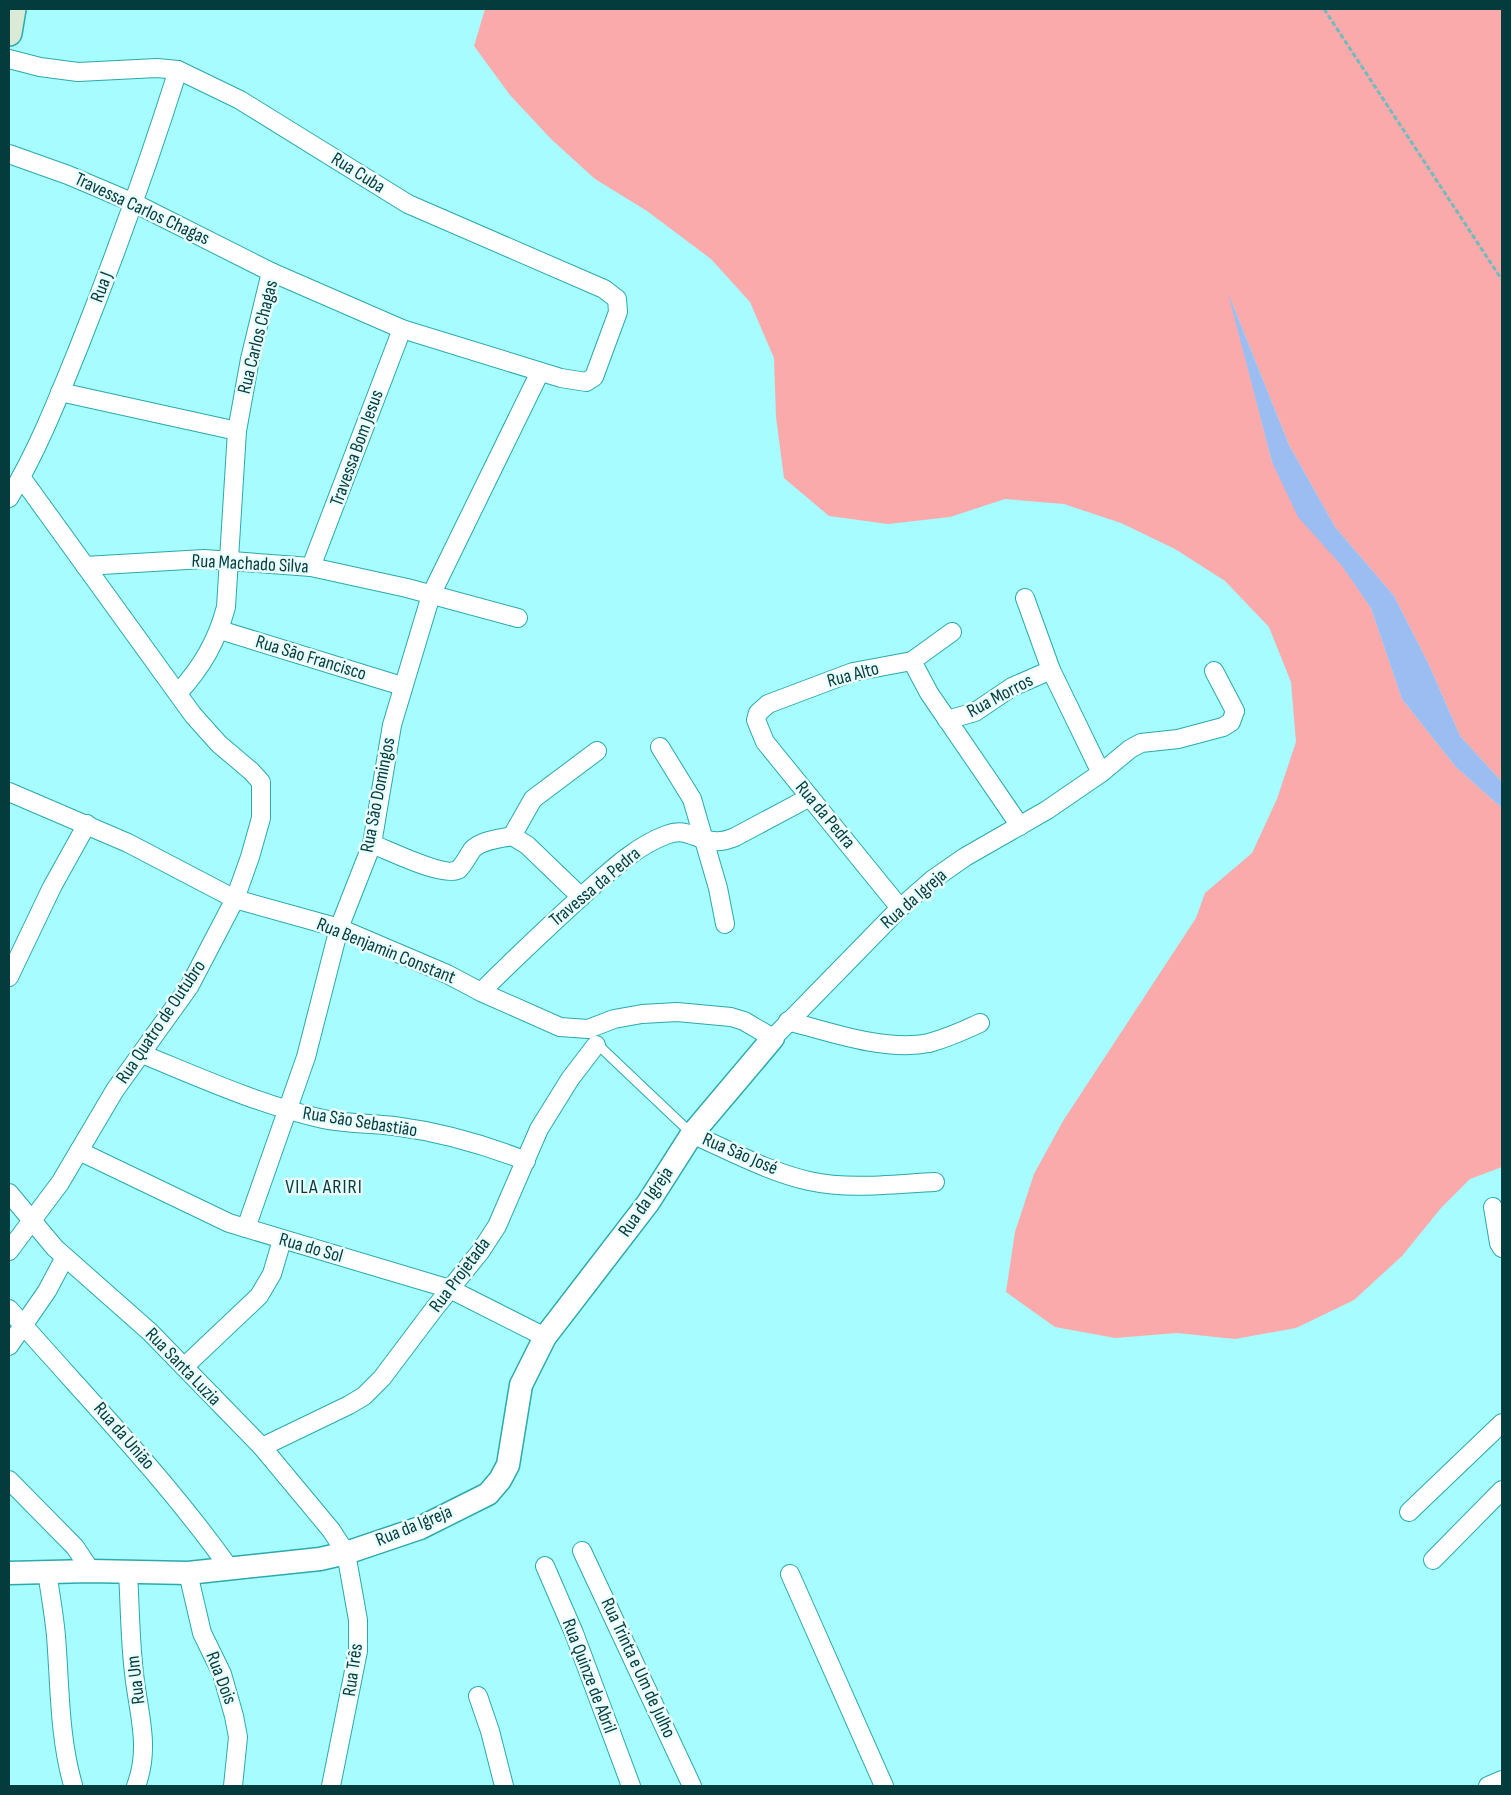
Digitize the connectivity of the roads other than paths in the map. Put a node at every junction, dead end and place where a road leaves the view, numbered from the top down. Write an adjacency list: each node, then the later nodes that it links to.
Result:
1 (13, 9): 2 (main road)
2 (9, 32)
3 (9, 59): 4 (street, Rua Cuba)
4 (178, 70): 6 (street, Rua J); 10 (street, Rua Cuba)
5 (9, 154): 6 (street, Travessa Carlos Chagas)
6 (134, 203): 7 (street, Travessa Carlos Chagas); 11 (street, Rua J)
7 (271, 272): 8 (street, Rua Carlos Chagas); 12 (street, Rua Carlos Chagas)
8 (402, 329): 9 (street, Rua Carlos Chagas); 17 (street, Travessa Bom Jesus)
9 (540, 372): 10 (street, Rua Carlos Chagas); 18 (street, Rua São Domingos)
10 (590, 381)
11 (60, 392): 12 (street); 13 (street, Rua J)
12 (237, 431): 15 (street, Rua Carlos Chagas)
13 (22, 478): 14 (street, Rua J); 16 (street)
14 (9, 498)
15 (230, 560): 16 (street, Rua Machado Silva); 17 (street, Rua Machado Silva); 21 (street, Rua Carlos Chagas)
16 (85, 566): 27 (street, Rua Quatro de Outubro)
17 (312, 567): 18 (street, Rua Machado Silva)
18 (431, 595): 20 (street, Rua Machado Silva); 26 (street, Rua São Domingos)
19 (1025, 598): 24 (street, Rua Morros)
20 (518, 618)
21 (220, 630): 26 (street, Rua São Francisco); 27 (street, Rua Carlos Chagas)
22 (952, 632): 23 (street, Rua Alto)
23 (912, 661): 28 (street, Rua Alto); 29 (street)
24 (1051, 670): 29 (street, Rua Morros); 32 (street, Rua Morros)
25 (1214, 671): 32 (street, Rua da Igreja)
26 (402, 686): 39 (street, Rua São Domingos)
27 (178, 693): 41 (street, Rua Quatro de Outubro)
28 (756, 720): 34 (street, Rua da Pedra)
29 (947, 720): 36 (street)
30 (660, 747): 38 (street)
31 (597, 751): 37 (street)
32 (1101, 773): 36 (street, Rua da Igreja)
33 (9, 792): 35 (street, Rua Benjamin Constant)
34 (810, 798): 38 (street, Travessa da Pedra); 42 (street, Rua da Pedra)
35 (86, 824): 41 (street, Rua Benjamin Constant); 45 (street)
36 (1020, 826): 42 (street, Rua da Igreja)
37 (512, 836): 39 (street); 40 (street)
38 (702, 839): 40 (street, Travessa da Pedra); 43 (street)
39 (372, 844): 44 (street, Rua São Domingos)
40 (581, 897): 46 (street, Travessa da Pedra)
41 (235, 899): 44 (street, Rua Benjamin Constant); 52 (street, Rua Quatro de Outubro)
42 (900, 908): 47 (street, Rua da Igreja)
43 (725, 924)
44 (339, 928): 46 (street, Rua Benjamin Constant); 53 (street, Rua São Domingos)
45 (9, 977)
46 (481, 992): 49 (street, Rua Benjamin Constant)
47 (788, 1021): 48 (street); 50 (street, Rua da Igreja)
48 (980, 1023)
49 (588, 1029): 50 (street, Rua Benjamin Constant); 51 (lane, Rua São José)
50 (772, 1038): 54 (street, Rua da Igreja)
51 (596, 1045): 54 (lane, Rua São José); 56 (street, Rua Projetada)
52 (142, 1054): 53 (street, Rua São Sebastião); 55 (street, Rua Quatro de Outubro)
53 (288, 1110): 56 (street, Rua São Sebastião); 61 (street, Rua São Domingos)
54 (692, 1134): 57 (street, Rua São José); 69 (street, Rua da Igreja)
55 (79, 1152): 60 (street, Rua Quatro de Outubro); 61 (street, Rua do Sol)
56 (526, 1161): 66 (street, Rua Projetada)
57 (934, 1182)
58 (9, 1193): 60 (street, Rua Santa Luzia)
59 (1493, 1207): 63 (street)
60 (32, 1220): 64 (street, Rua Quatro de Outubro); 65 (street, Rua Santa Luzia)
61 (246, 1228): 62 (street, Rua do Sol)
62 (282, 1240): 66 (street, Rua do Sol); 71 (street)
63 (1502, 1248)
64 (9, 1251)
65 (65, 1257): 68 (street); 71 (street, Rua Santa Luzia)
66 (450, 1289): 69 (street, Rua do Sol); 73 (street, Rua Projetada)
67 (9, 1309): 68 (street, Rua da União)
68 (24, 1326): 70 (street); 81 (street, Rua da União)
69 (546, 1337): 78 (street, Rua da Igreja)
70 (9, 1346)
71 (184, 1367): 73 (street, Rua Santa Luzia)
72 (1502, 1423): 76 (street)
73 (262, 1447): 78 (street, Rua Santa Luzia)
74 (9, 1480): 83 (street)
75 (1502, 1490): 79 (street)
76 (1409, 1512)
77 (582, 1551): 96 (street, Rua Trinta e Um de Julho)
78 (346, 1553): 81 (street, Rua da Igreja); 93 (street, Rua Três)
79 (1433, 1560)
80 (545, 1566): 95 (street, Rua Quinze de Abril)
81 (230, 1569): 86 (street, Rua da Igreja)
82 (47, 1571): 83 (street, Rua da Igreja); 85 (street, Rua da Igreja); 90 (street)
83 (91, 1571): 84 (street, Rua da Igreja)
84 (128, 1572): 86 (street, Rua da Igreja); 91 (street, Rua Um)
85 (9, 1573)
86 (188, 1573): 92 (street, Rua Dois)
87 (790, 1574): 97 (street)
88 (478, 1696): 94 (street)
89 (1502, 1780): 98 (street)
90 (73, 1785)
91 (136, 1786)
92 (233, 1786)
93 (331, 1786)
94 (504, 1786)
95 (631, 1786)
96 (692, 1786)
97 (884, 1786)
98 (1488, 1786)

